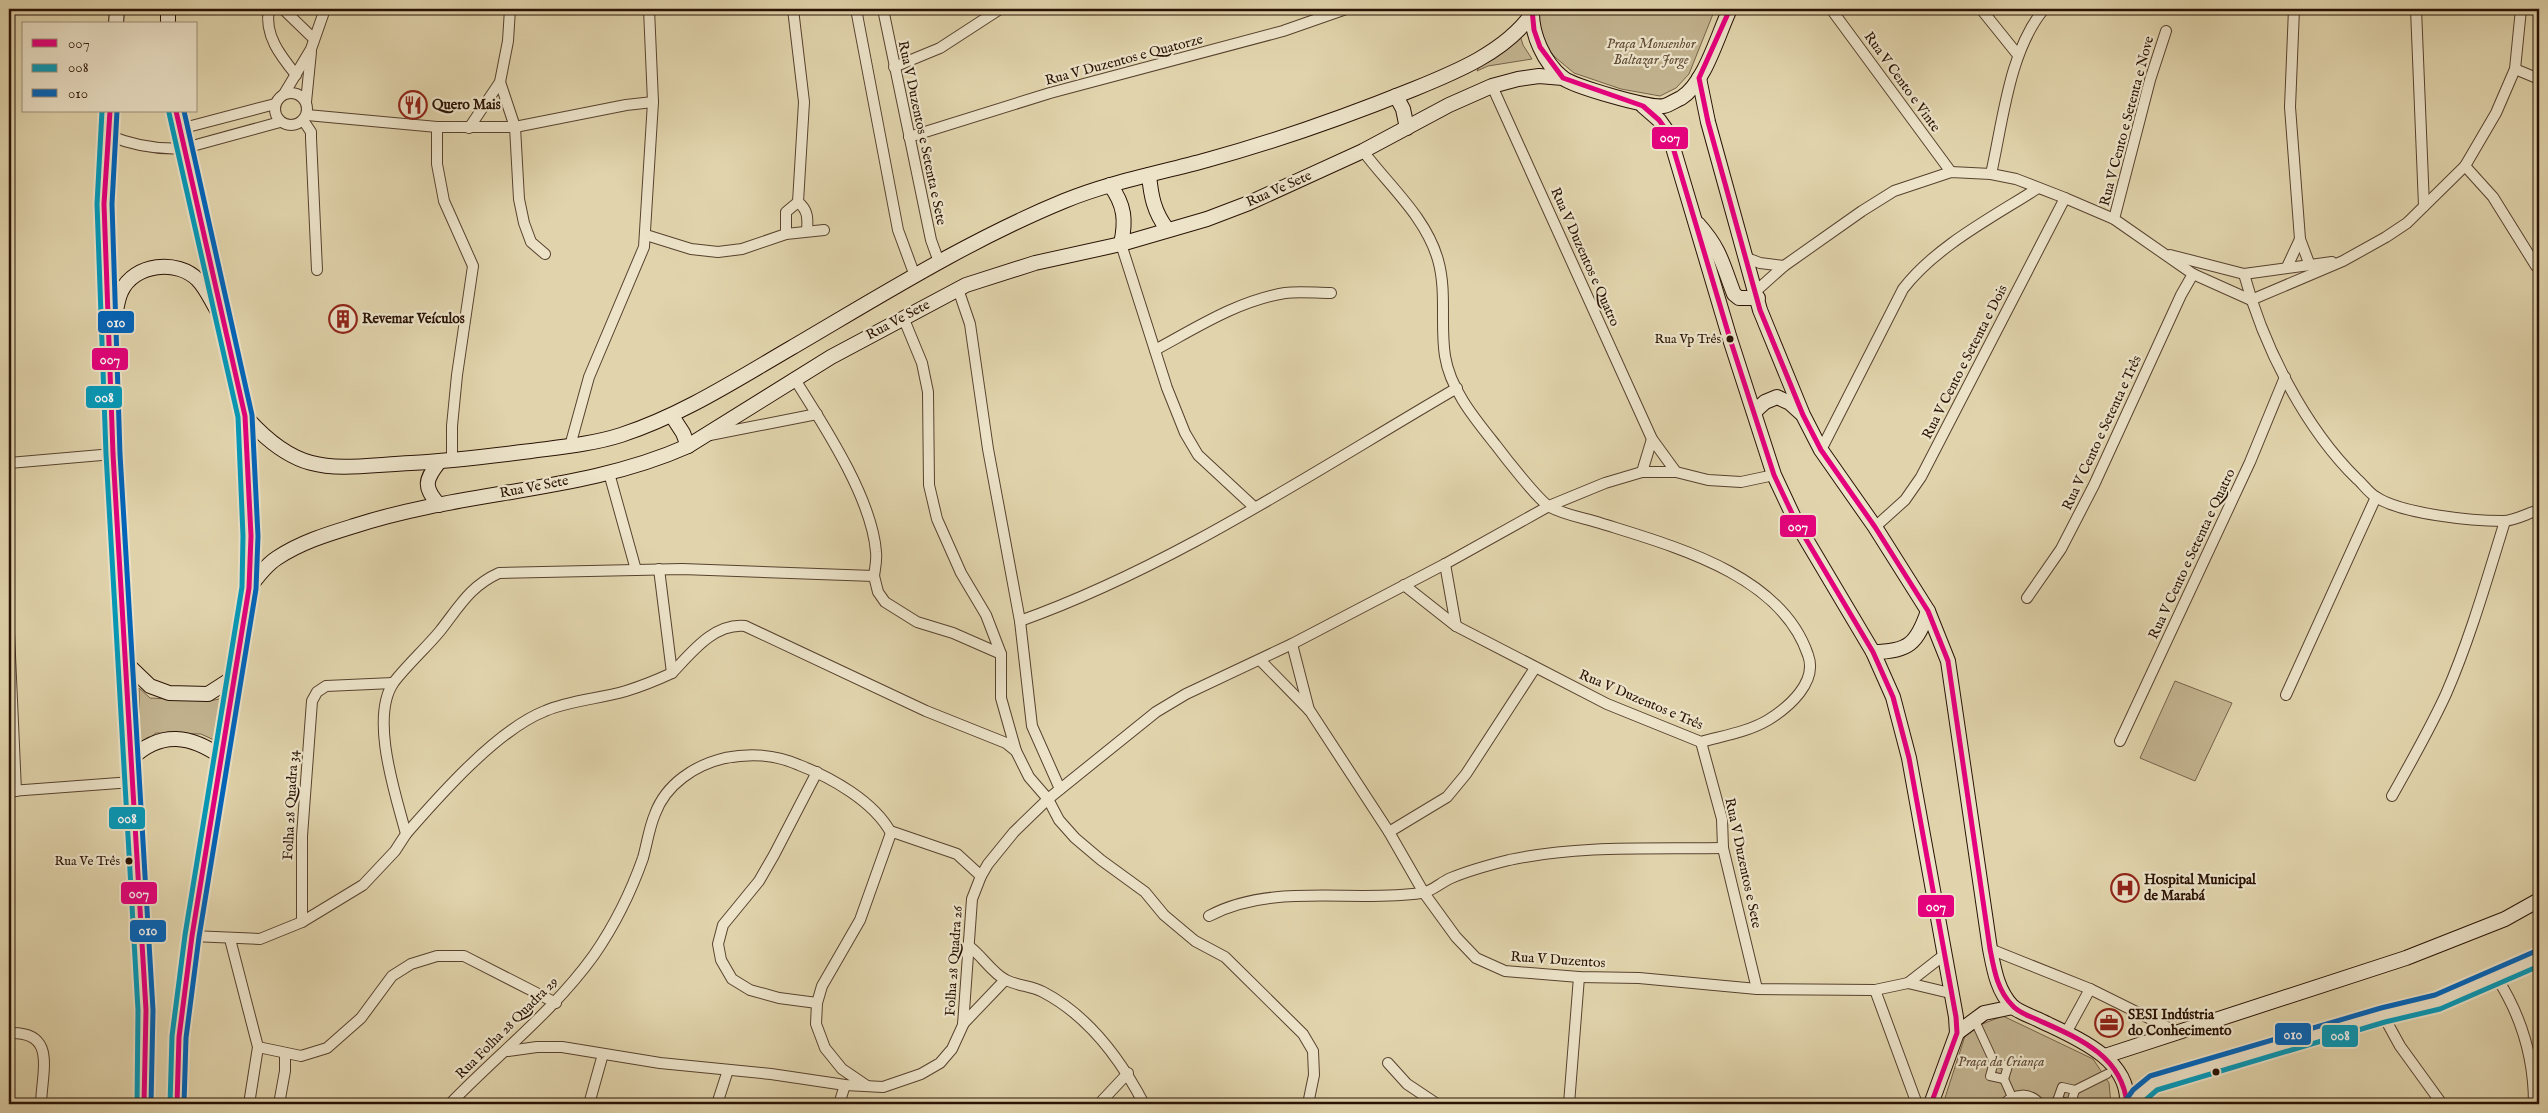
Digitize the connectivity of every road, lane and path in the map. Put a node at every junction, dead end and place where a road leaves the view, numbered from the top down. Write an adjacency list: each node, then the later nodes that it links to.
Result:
1 (117, 9): 21 (main road)
2 (168, 9): 22 (main road)
3 (269, 9): 28 (street)
4 (283, 9): 24 (street)
5 (325, 9): 24 (street)
6 (510, 9): 32 (street)
7 (649, 9): 37 (street)
8 (793, 9): 60 (street)
9 (856, 9): 83 (street)
10 (883, 9): 26 (street, Rua V Duzentos e Setenta e Sete)
11 (997, 9): 26 (street)
12 (1346, 9): 50 (street, Rua V Duzentos e Quatorze)
13 (1730, 9): 30 (main road)
14 (1831, 9): 54 (street, Rua V Cento e Vinte)
15 (1981, 9): 25 (street)
16 (2044, 9): 25 (street)
17 (2294, 9): 69 (street)
18 (2416, 9): 61 (street)
19 (2521, 9): 27 (street)
20 (1532, 12): 29 (main road); 35 (main road, Rua Ve Sete)
21 (116, 22)
22 (168, 22)
23 (2166, 31): 62 (street, Rua V Cento e Setenta e Nove)
24 (312, 44): 28 (street); 36 (street)
25 (2018, 55): 56 (street)
26 (894, 68): 50 (street, Rua V Duzentos e Setenta e Sete)
27 (2514, 69): 31 (street); 53 (street)
28 (296, 75): 34 (street)
29 (1563, 78): 33 (main road, Rua Ve Sete); 39 (main road, Rua Ve Sete)
30 (1699, 78): 39 (main road); 73 (main road)
31 (2539, 79)
32 (500, 82): 45 (street); 46 (street)
33 (1492, 86): 47 (main road, Rua Ve Sete); 101 (street, Rua V Duzentos e Quatro)
34 (284, 94): 36 (street); 38 (street)
35 (1396, 96): 47 (main road); 55 (main road, Rua Ve Sete)
36 (306, 102): 42 (street)
37 (653, 102): 45 (street); 68 (street)
38 (275, 104): 43 (street); 48 (street)
39 (1643, 106): 63 (main road)
40 (110, 112): 49 (main road)
41 (176, 112): 48 (main road)
42 (305, 118): 43 (street); 44 (street); 80 (street)
43 (280, 122): 51 (street)
44 (437, 127): 46 (street); 106 (street)
45 (515, 127): 46 (street); 71 (street)
46 (469, 128)
47 (1407, 128): 52 (main road, Rua Ve Sete)
48 (180, 129): 51 (main road)
49 (108, 135): 51 (street); 90 (main road)
50 (909, 137): 75 (street, Rua V Duzentos e Setenta e Sete)
51 (185, 148): 89 (main road)
52 (1363, 152): 65 (main road, Rua Ve Sete); 94 (street)
53 (2465, 166): 61 (street); 78 (street)
54 (1951, 172): 56 (street); 77 (street)
55 (1149, 174): 57 (main road, Rua Ve Sete); 65 (main road)
56 (1991, 174): 58 (street)
57 (1110, 185): 70 (main road); 75 (main road, Rua Ve Sete)
58 (2038, 188): 59 (street); 104 (street)
59 (2064, 198): 62 (street); 118 (street, Rua V Cento e Setenta e Dois)
60 (798, 202): 66 (street); 67 (street)
61 (2424, 206): 74 (street)
62 (2114, 219): 72 (street)
63 (1695, 220): 86 (main road); 95 (main road)
64 (824, 230): 66 (street)
65 (1167, 230): 70 (main road, Rua Ve Sete)
66 (807, 231): 67 (street)
67 (786, 234): 68 (street)
68 (646, 235): 102 (street)
69 (2300, 239): 76 (street); 79 (street)
70 (1121, 244): 84 (main road, Rua Ve Sete); 91 (street)
71 (545, 254)
72 (2164, 254): 81 (street); 82 (street)
73 (1747, 258): 77 (street); 86 (main road)
74 (2343, 261): 76 (street); 87 (street)
75 (939, 262): 83 (main road, Rua Ve Sete)
76 (2309, 263): 79 (street)
77 (1784, 266): 86 (street)
78 (2536, 266)
79 (2287, 267): 82 (street)
80 (316, 270)
81 (2193, 274): 87 (street); 125 (street, Rua V Cento e Setenta e Três)
82 (2244, 274): 87 (street)
83 (915, 276): 99 (main road, Rua Ve Sete)
84 (958, 289): 88 (main road, Rua Ve Sete); 127 (street)
85 (1331, 293): 91 (street)
86 (1757, 294): 97 (main road)
87 (2251, 300): 92 (street)
88 (903, 317): 93 (main road, Rua Ve Sete); 132 (street)
89 (226, 325): 90 (main road); 98 (main road)
90 (110, 341): 105 (main road)
91 (1155, 350): 115 (street)
92 (2285, 377): 112 (street); 141 (street, Rua V Cento e Setenta e Quatro)
93 (794, 378): 96 (street); 100 (main road, Rua Ve Sete)
94 (1457, 388): 114 (street); 115 (street)
95 (1754, 412): 97 (main road); 111 (main road)
96 (817, 414): 100 (street); 122 (street)
97 (1803, 415): 104 (main road)
98 (246, 416): 106 (main road, Rua Ve Sete); 124 (main road)
99 (672, 416): 102 (main road, Rua Ve Sete); 103 (main road)
100 (702, 436): 103 (main road, Rua Ve Sete)
101 (1652, 439): 108 (street); 109 (street, Rua V Duzentos e Quatro)
102 (570, 446): 106 (main road, Rua Ve Sete)
103 (688, 446): 110 (main road, Rua Ve Sete)
104 (1822, 450): 118 (main road)
105 (113, 454): 107 (street); 134 (main road)
106 (446, 461): 113 (main road)
107 (9, 463)
108 (1642, 472): 109 (street, Folha 28 Quadra 26); 114 (street, Folha 28 Quadra 26)
109 (1676, 472): 111 (street, Folha 28 Quadra 26)
110 (609, 473): 113 (main road, Rua Ve Sete); 121 (street)
111 (1774, 475): 131 (main road)
112 (2376, 497): 117 (street); 139 (street)
113 (438, 505): 124 (main road, Rua Ve Sete)
114 (1549, 506): 119 (street, Folha 28 Quadra 26); 142 (street, Rua V Duzentos e Três)
115 (1254, 507): 127 (street)
116 (2539, 510): 117 (street)
117 (2505, 521): 150 (street)
118 (1875, 528): 126 (main road)
119 (1445, 564): 123 (street, Folha 28 Quadra 26); 128 (street)
120 (659, 569): 121 (street); 122 (street); 136 (street)
121 (636, 570): 138 (street)
122 (874, 576): 132 (street)
123 (1404, 585): 128 (street, Rua V Duzentos e Três); 130 (street, Folha 28 Quadra 26)
124 (249, 588): 137 (main road)
125 (2027, 598)
126 (1928, 611): 131 (main road); 164 (main road)
127 (1020, 621): 148 (street)
128 (1456, 626): 135 (street, Rua V Duzentos e Três)
129 (9, 633): 149 (street)
130 (1292, 644): 133 (street, Folha 28 Quadra 26); 140 (street, Rua V Duzentos)
131 (1873, 652): 165 (main road)
132 (1001, 654): 143 (street)
133 (1260, 660): 140 (street, Rua V Duzentos); 148 (street, Folha 28 Quadra 26)
134 (125, 662): 137 (main road); 145 (main road)
135 (1535, 668): 142 (street, Rua V Duzentos e Três); 153 (street)
136 (672, 672): 143 (street); 154 (street)
137 (236, 676): 144 (main road)
138 (393, 683): 154 (street); 160 (street, Folha 28 Quadra 34)
139 (2286, 695)
140 (1310, 711): 153 (street, Rua V Duzentos)
141 (2120, 741)
142 (1700, 742): 155 (street, Rua V Duzentos e Sete)
143 (1016, 751): 151 (street)
144 (222, 758): 145 (main road); 161 (main road)
145 (131, 760): 147 (main road)
146 (817, 772): 152 (street, Rua Folha 28 Quadra 29); 175 (street, Rua Folha 28 Quadra 29); 176 (street)
147 (132, 782): 149 (street); 204 (main road)
148 (1060, 789): 151 (street, Folha 28 Quadra 26)
149 (12, 791)
150 (2392, 796)
151 (1048, 799): 156 (street, Folha 28 Quadra 26); 214 (street)
152 (888, 827): 156 (street); 176 (street)
153 (1389, 832): 157 (street, Rua V Duzentos)
154 (406, 834): 160 (street)
155 (1723, 848): 157 (street); 171 (street, Rua V Duzentos e Sete)
156 (981, 876): 163 (street, Folha 28 Quadra 26)
157 (1424, 893): 159 (street); 167 (street, Rua V Duzentos)
158 (2539, 900): 184 (main road)
159 (1209, 916)
160 (302, 922): 162 (street)
161 (192, 936): 162 (street); 205 (main road)
162 (230, 939): 185 (street)
163 (970, 947): 169 (street); 180 (street, Folha 28 Quadra 26)
164 (1990, 949): 172 (street); 177 (main road)
165 (1944, 955): 170 (street, Rua V Duzentos); 174 (main road)
166 (2539, 958): 168 (main road)
167 (1579, 977): 171 (street, Rua V Duzentos); 216 (street)
168 (2497, 978): 178 (main road); 224 (street)
169 (1005, 980): 180 (street); 195 (street)
170 (1908, 984): 173 (street, Rua V Duzentos); 174 (street, Rua V Duzentos)
171 (1758, 989): 173 (street, Rua V Duzentos)
172 (2090, 989): 183 (street); 184 (street)
173 (1875, 990): 217 (street)
174 (1950, 993): 182 (main road)
175 (556, 1003): 186 (street, Rua Folha 28 Quadra 29); 189 (street)
176 (816, 1003): 199 (street)
177 (2013, 1007): 182 (main road); 183 (main road)
178 (2383, 1015): 222 (main road); 223 (street)
179 (1976, 1023): 191 (street)
180 (963, 1024): 199 (street, Folha 28 Quadra 26)
181 (9, 1033): 203 (street)
182 (1957, 1033): 218 (main road)
183 (2066, 1033): 190 (main road)
184 (2179, 1033): 190 (main road)
185 (258, 1047): 187 (street); 206 (street)
186 (508, 1050): 188 (street, Folha 28 Quadra 26); 208 (street, Rua Folha 28 Quadra 29)
187 (285, 1053): 189 (street); 193 (street)
188 (603, 1054): 194 (street, Folha 28 Quadra 26); 209 (street)
189 (301, 1056): 193 (street)
190 (2105, 1056): 221 (main road)
191 (1994, 1062): 197 (street); 197 (street)
192 (1388, 1063): 215 (street)
193 (285, 1070): 207 (street)
194 (728, 1070): 198 (street, Folha 28 Quadra 26); 210 (street)
195 (1128, 1073): 212 (street); 213 (street)
196 (2107, 1074): 200 (street)
197 (2004, 1079): 201 (street)
198 (844, 1085): 199 (street, Folha 28 Quadra 26); 211 (street)
199 (867, 1086)
200 (2075, 1090): 202 (street); 202 (street)
201 (2012, 1097): 219 (street); 220 (street)
202 (2054, 1102)
203 (41, 1104)
204 (144, 1104)
205 (177, 1104)
206 (249, 1104)
207 (279, 1104)
208 (450, 1104)
209 (589, 1104)
210 (717, 1104)
211 (839, 1104)
212 (1099, 1104)
213 (1144, 1104)
214 (1308, 1104)
215 (1437, 1104)
216 (1569, 1104)
217 (1917, 1104)
218 (1931, 1104)
219 (2004, 1104)
220 (2041, 1104)
221 (2128, 1104)
222 (2132, 1104)
223 (2442, 1104)
224 (2534, 1104)

